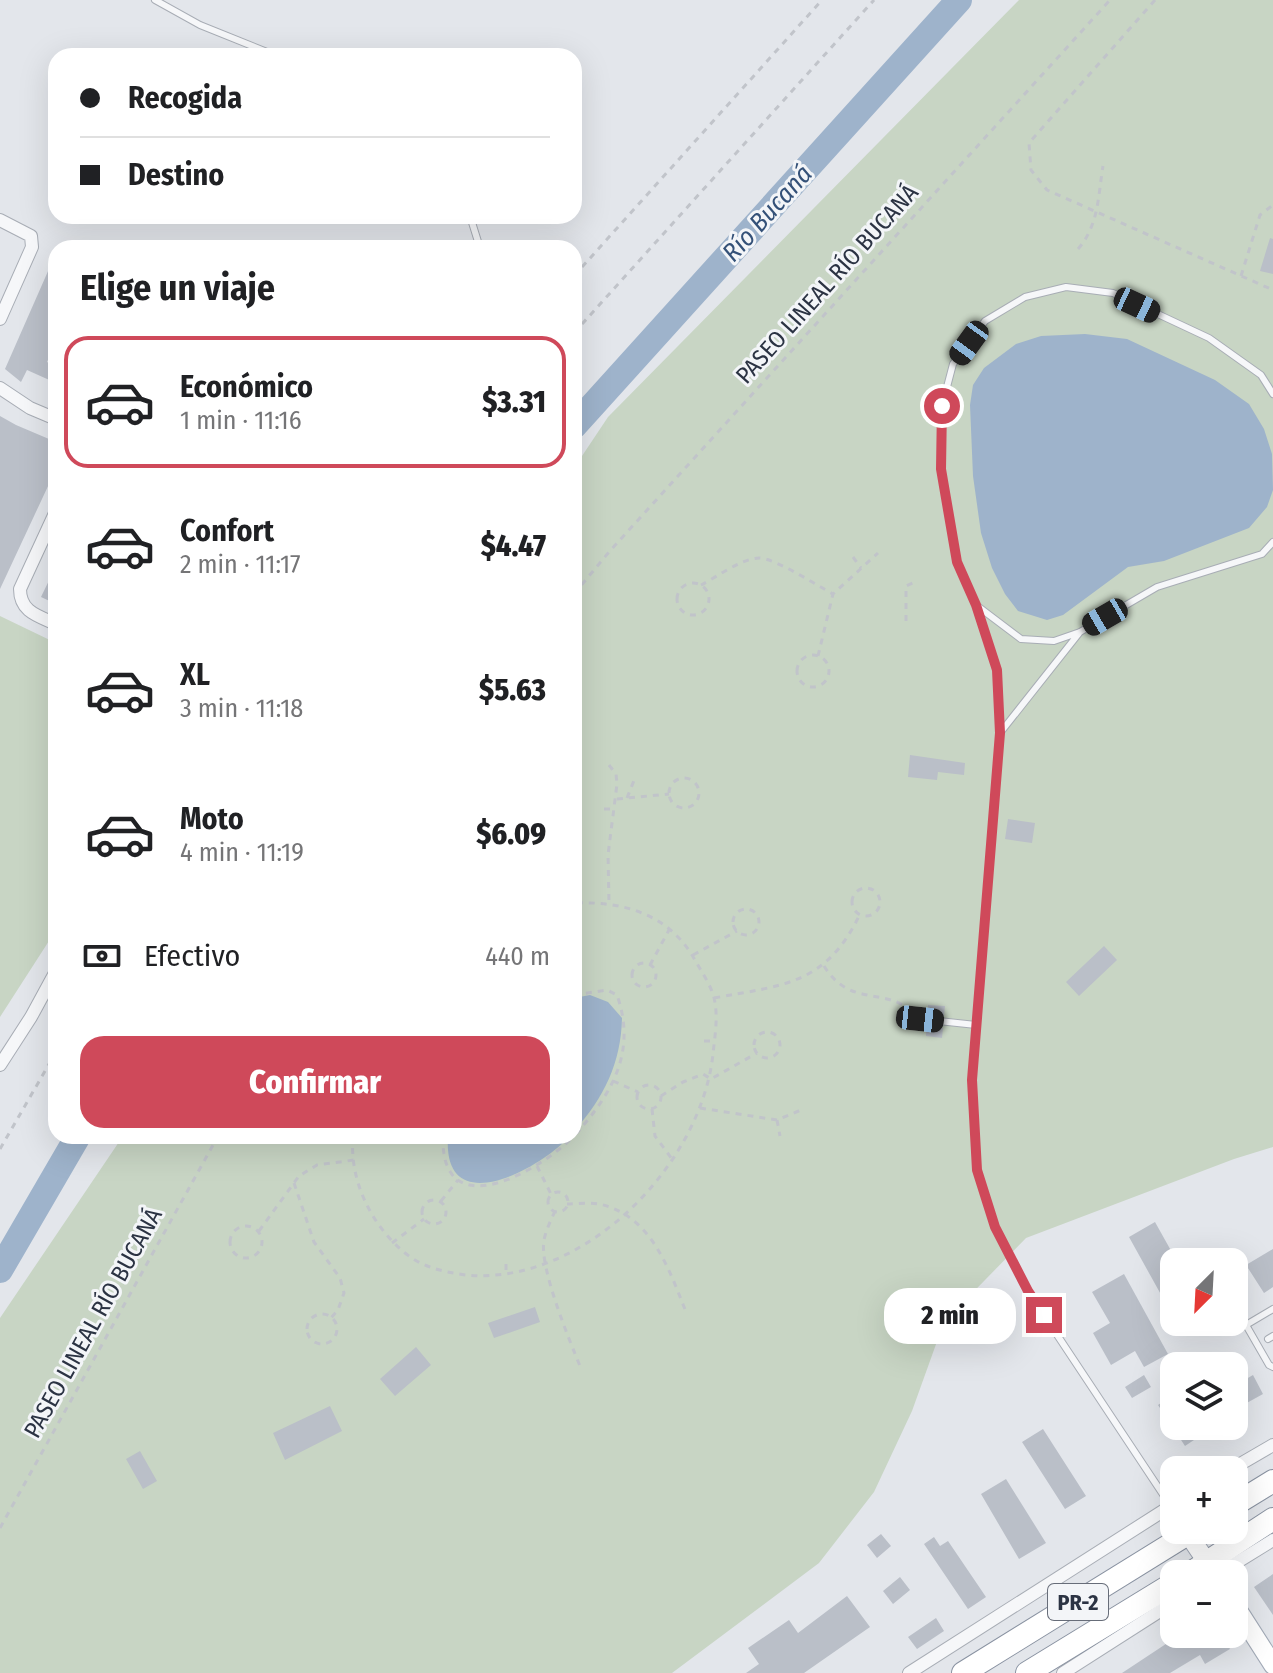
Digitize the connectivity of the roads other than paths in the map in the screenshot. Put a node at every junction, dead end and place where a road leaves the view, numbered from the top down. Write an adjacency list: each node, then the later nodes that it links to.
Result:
1 (155, 0): 2 (lane)
2 (257, 48)
3 (0, 220): 4 (street)
4 (0, 319)
5 (0, 388): 7 (street)
6 (1273, 394): 10 (lane)
7 (48, 416)
8 (48, 528): 11 (street)
9 (1273, 542): 12 (lane)
10 (976, 605): 12 (lane); 13 (lane)
11 (48, 620)
12 (1080, 632): 13 (lane)
13 (1000, 733): 16 (lane)
14 (48, 986): 17 (street)
15 (920, 1019): 16 (lane)
16 (976, 1025): 23 (lane)
17 (0, 1065)
18 (1273, 1309): 19 (lane)
19 (1273, 1367)
20 (1273, 1445): 21 (street)
21 (1248, 1460)
22 (1273, 1481): 24 (highway)
23 (1160, 1488)
24 (1248, 1496)
25 (1160, 1515): 35 (street)
26 (1273, 1519): 29 (highway)
27 (1273, 1540): 30 (street)
28 (1168, 1544): 36 (highway, PR-2)
29 (1221, 1560)
30 (1230, 1560)
31 (1160, 1592): 37 (highway, PR-2)
32 (1160, 1611): 38 (street)
33 (1248, 1626): 34 (main road)
34 (1273, 1665)
35 (909, 1673)
36 (963, 1673)
37 (1027, 1673)
38 (1063, 1673)

